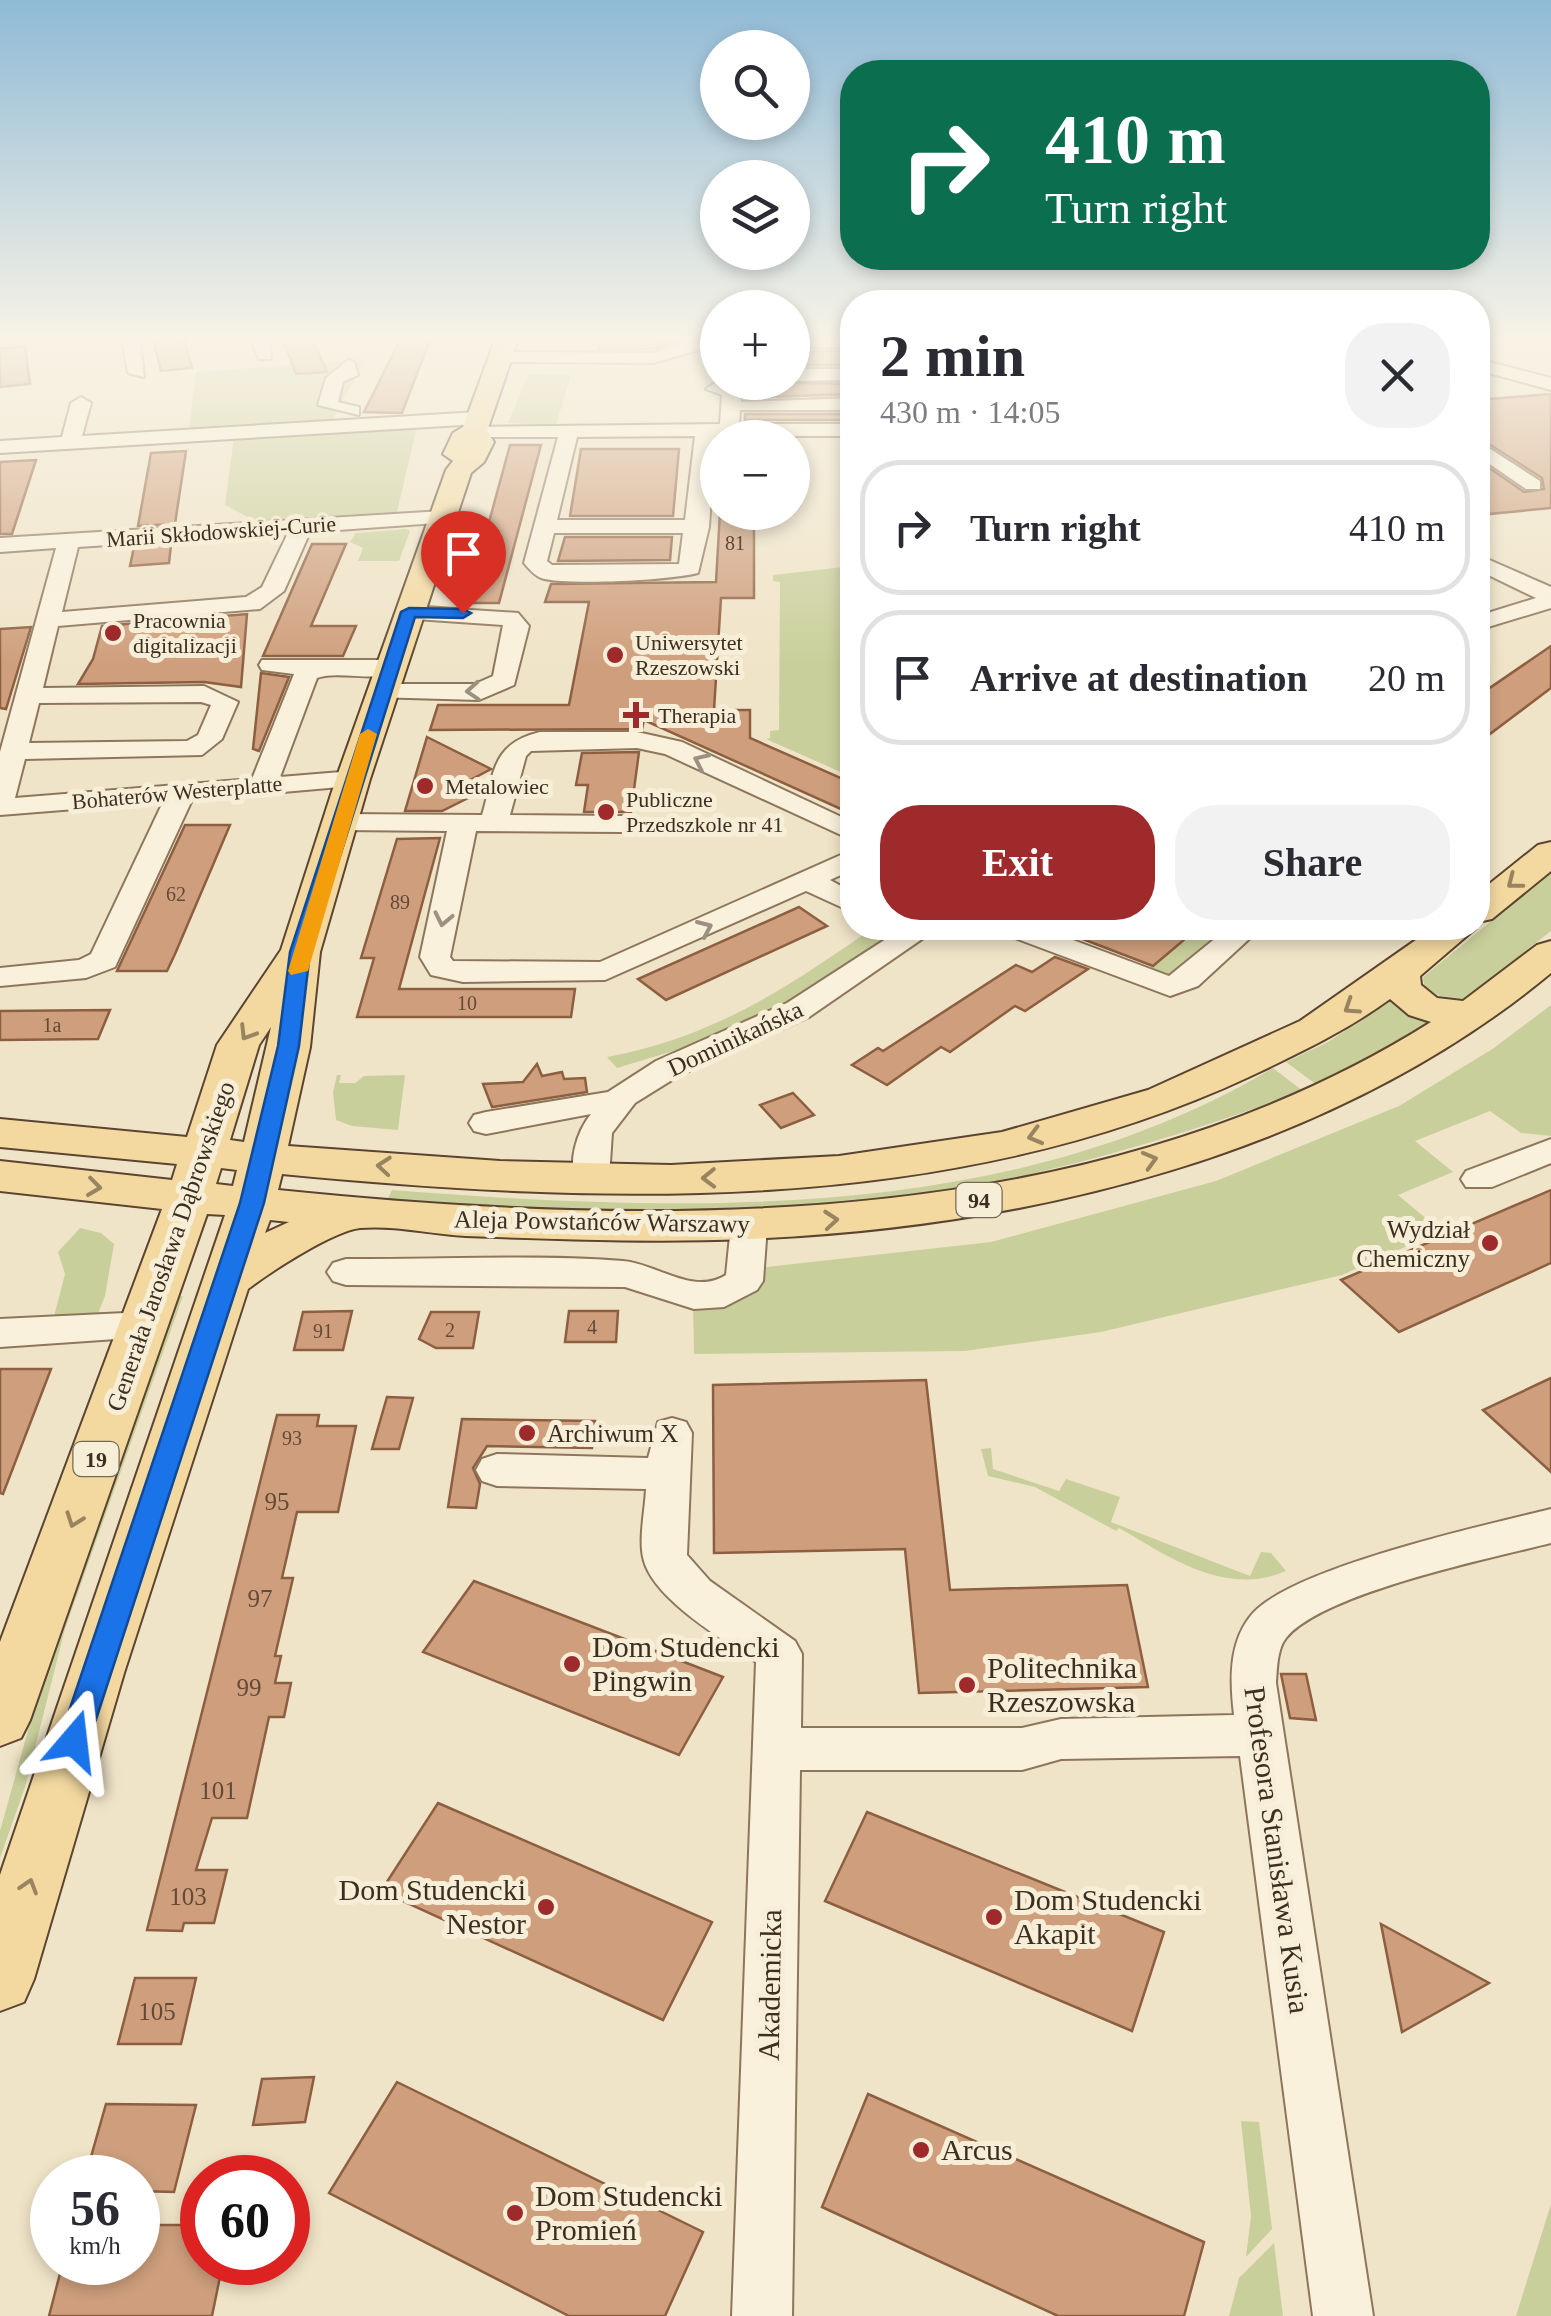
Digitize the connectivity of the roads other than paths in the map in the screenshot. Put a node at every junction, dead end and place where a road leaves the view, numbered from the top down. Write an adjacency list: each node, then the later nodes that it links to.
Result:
1 (478, 448): 6 (main road, Generała Jarosława Dąbrowskiego)
2 (565, 448): 8 (street)
3 (1490, 455): 4 (street)
4 (1533, 485)
5 (700, 503): 9 (street)
6 (443, 517): 7 (street, Marii Skłodowskiej-Curie); 14 (main road, Generała Jarosława Dąbrowskiego)
7 (302, 526): 10 (street, Marii Skłodowskiej-Curie); 15 (street)
8 (544, 526): 9 (street); 9 (street)
9 (698, 527)
10 (69, 540): 11 (street, Marii Skłodowskiej-Curie); 15 (street)
11 (0, 545)
12 (1490, 568): 13 (street)
13 (1551, 598): 16 (street)
14 (409, 612): 19 (main road, Generała Jarosława Dąbrowskiego); 19 (street, one-way to 19)
15 (48, 620): 20 (street)
16 (1490, 620)
17 (271, 665): 18 (street)
18 (318, 668): 19 (street); 23 (street)
19 (387, 680): 22 (main road, Generała Jarosława Dąbrowskiego)
20 (29, 696): 21 (street); 21 (street)
21 (14, 751): 25 (street)
22 (353, 779): 23 (street, Bohaterów Westerplatte); 26 (main road, Generała Jarosława Dąbrowskiego)
23 (263, 785): 24 (street, Bohaterów Westerplatte)
24 (182, 791): 25 (street, Bohaterów Westerplatte); 43 (street)
25 (0, 804)
26 (340, 822): 28 (street); 40 (main road, Generała Jarosława Dąbrowskiego)
27 (494, 822): 28 (street); 29 (street); 30 (street, one-way to 27)
28 (463, 824): 33 (street, one-way to 33)
29 (623, 824)
30 (840, 826)
31 (1551, 853): 35 (main road, one-way to 35)
32 (840, 865): 33 (street)
33 (810, 881): 34 (street)
34 (840, 897)
35 (1490, 901)
36 (899, 940): 45 (street, Dominikańska)
37 (1045, 940): 38 (street)
38 (1232, 940)
39 (1442, 940): 42 (main road, Aleja Powstańców Warszawy / 94)
40 (300, 952): 49 (main road, Generała Jarosława Dąbrowskiego); 50 (main road, Generała Jarosława Dąbrowskiego, one-way to 50)
41 (1551, 953): 44 (main road, Aleja Powstańców Warszawy / 94)
42 (1400, 973): 44 (main road); 52 (main road, Aleja Powstańców Warszawy / 94, one-way to 52)
43 (0, 977)
44 (1476, 1012): 56 (main road, Aleja Powstańców Warszawy / 94, one-way to 44)
45 (616, 1102): 46 (street); 52 (street)
46 (486, 1123)
47 (0, 1133): 50 (main road)
48 (1551, 1150): 53 (street)
49 (260, 1157): 50 (main road, Aleja Powstańców Warszawy); 52 (main road, Aleja Powstańców Warszawy / 94, one-way to 49); 54 (main road, Generała Jarosława Dąbrowskiego)
50 (195, 1174): 51 (main road, one-way to 50); 54 (main road, 94); 59 (main road, Generała Jarosława Dąbrowskiego / 19)
51 (0, 1176)
52 (592, 1177)
53 (1478, 1179)
54 (252, 1203): 55 (main road, Aleja Powstańców Warszawy / 94); 58 (main road, Generała Jarosława Dąbrowskiego)
55 (349, 1213): 56 (main road, Aleja Powstańców Warszawy / 94); 58 (main road)
56 (749, 1226): 57 (street)
57 (346, 1272)
58 (224, 1282): 66 (main road, Generała Jarosława Dąbrowskiego, one-way to 58)
59 (146, 1326): 60 (street); 63 (main road, Generała Jarosława Dąbrowskiego / 19, one-way to 63)
60 (0, 1332)
61 (497, 1470): 65 (street, Akademicka)
62 (1551, 1526): 64 (street, Profesora Stanisława Kusia)
63 (0, 1720)
64 (1260, 1736): 65 (street); 68 (street, Profesora Stanisława Kusia)
65 (776, 1749): 67 (street, Akademicka)
66 (0, 1979)
67 (762, 2316)
68 (1342, 2316)

